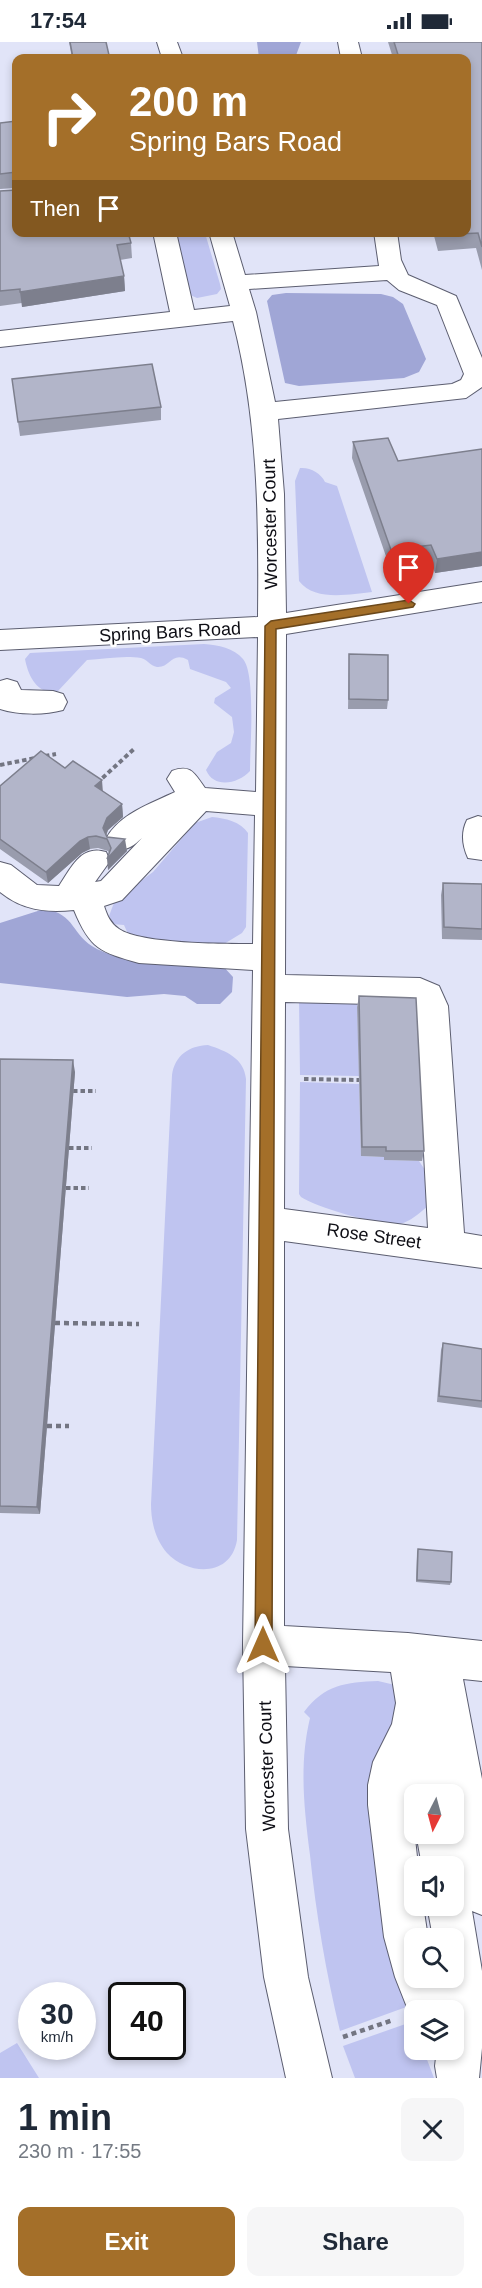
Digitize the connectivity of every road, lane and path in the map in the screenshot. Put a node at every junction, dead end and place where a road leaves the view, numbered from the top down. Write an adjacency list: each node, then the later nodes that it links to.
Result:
1 (165, 237): 6 (street)
2 (221, 237): 5 (street, Worcester Court)
3 (386, 237): 4 (street)
4 (393, 272): 5 (street); 8 (street)
5 (239, 297): 6 (street); 8 (street, Worcester Court)
6 (184, 318): 7 (street)
7 (0, 339)
8 (264, 412): 10 (street, Worcester Court)
9 (482, 592): 10 (street, Spring Bars Road)
10 (271, 626): 11 (street, Spring Bars Road); 19 (street, Worcester Court)
11 (0, 640)
12 (5, 701): 13 (street)
13 (54, 702)
14 (134, 749): 17 (path)
15 (56, 754): 16 (path)
16 (0, 765)
17 (93, 786)
18 (192, 792): 19 (street); 20 (street); 23 (street)
19 (271, 805): 24 (street, Worcester Court)
20 (122, 839)
21 (96, 861): 23 (street)
22 (0, 874): 23 (street)
23 (77, 898): 24 (street)
24 (269, 972): 33 (street, Worcester Court); 34 (street)
25 (294, 1078): 26 (path)
26 (359, 1080)
27 (74, 1091): 28 (path)
28 (96, 1091)
29 (69, 1148): 30 (path)
30 (92, 1148)
31 (66, 1188): 32 (path)
32 (89, 1188)
33 (266, 1222): 34 (street, Rose Street); 40 (street, Worcester Court)
34 (447, 1246): 35 (street, Rose Street)
35 (482, 1252)
36 (55, 1323): 37 (path)
37 (139, 1324)
38 (47, 1426): 39 (path)
39 (69, 1426)
40 (263, 1645): 41 (street); 51 (street, Worcester Court)
41 (423, 1654): 42 (street); 43 (street); 45 (street)
42 (482, 1660)
43 (416, 1704): 44 (street); 47 (street)
44 (429, 1784)
45 (482, 1894)
46 (449, 1916): 48 (street)
47 (405, 1928)
48 (449, 2000)
49 (404, 2038): 50 (path)
50 (336, 2040)
51 (309, 2078)

